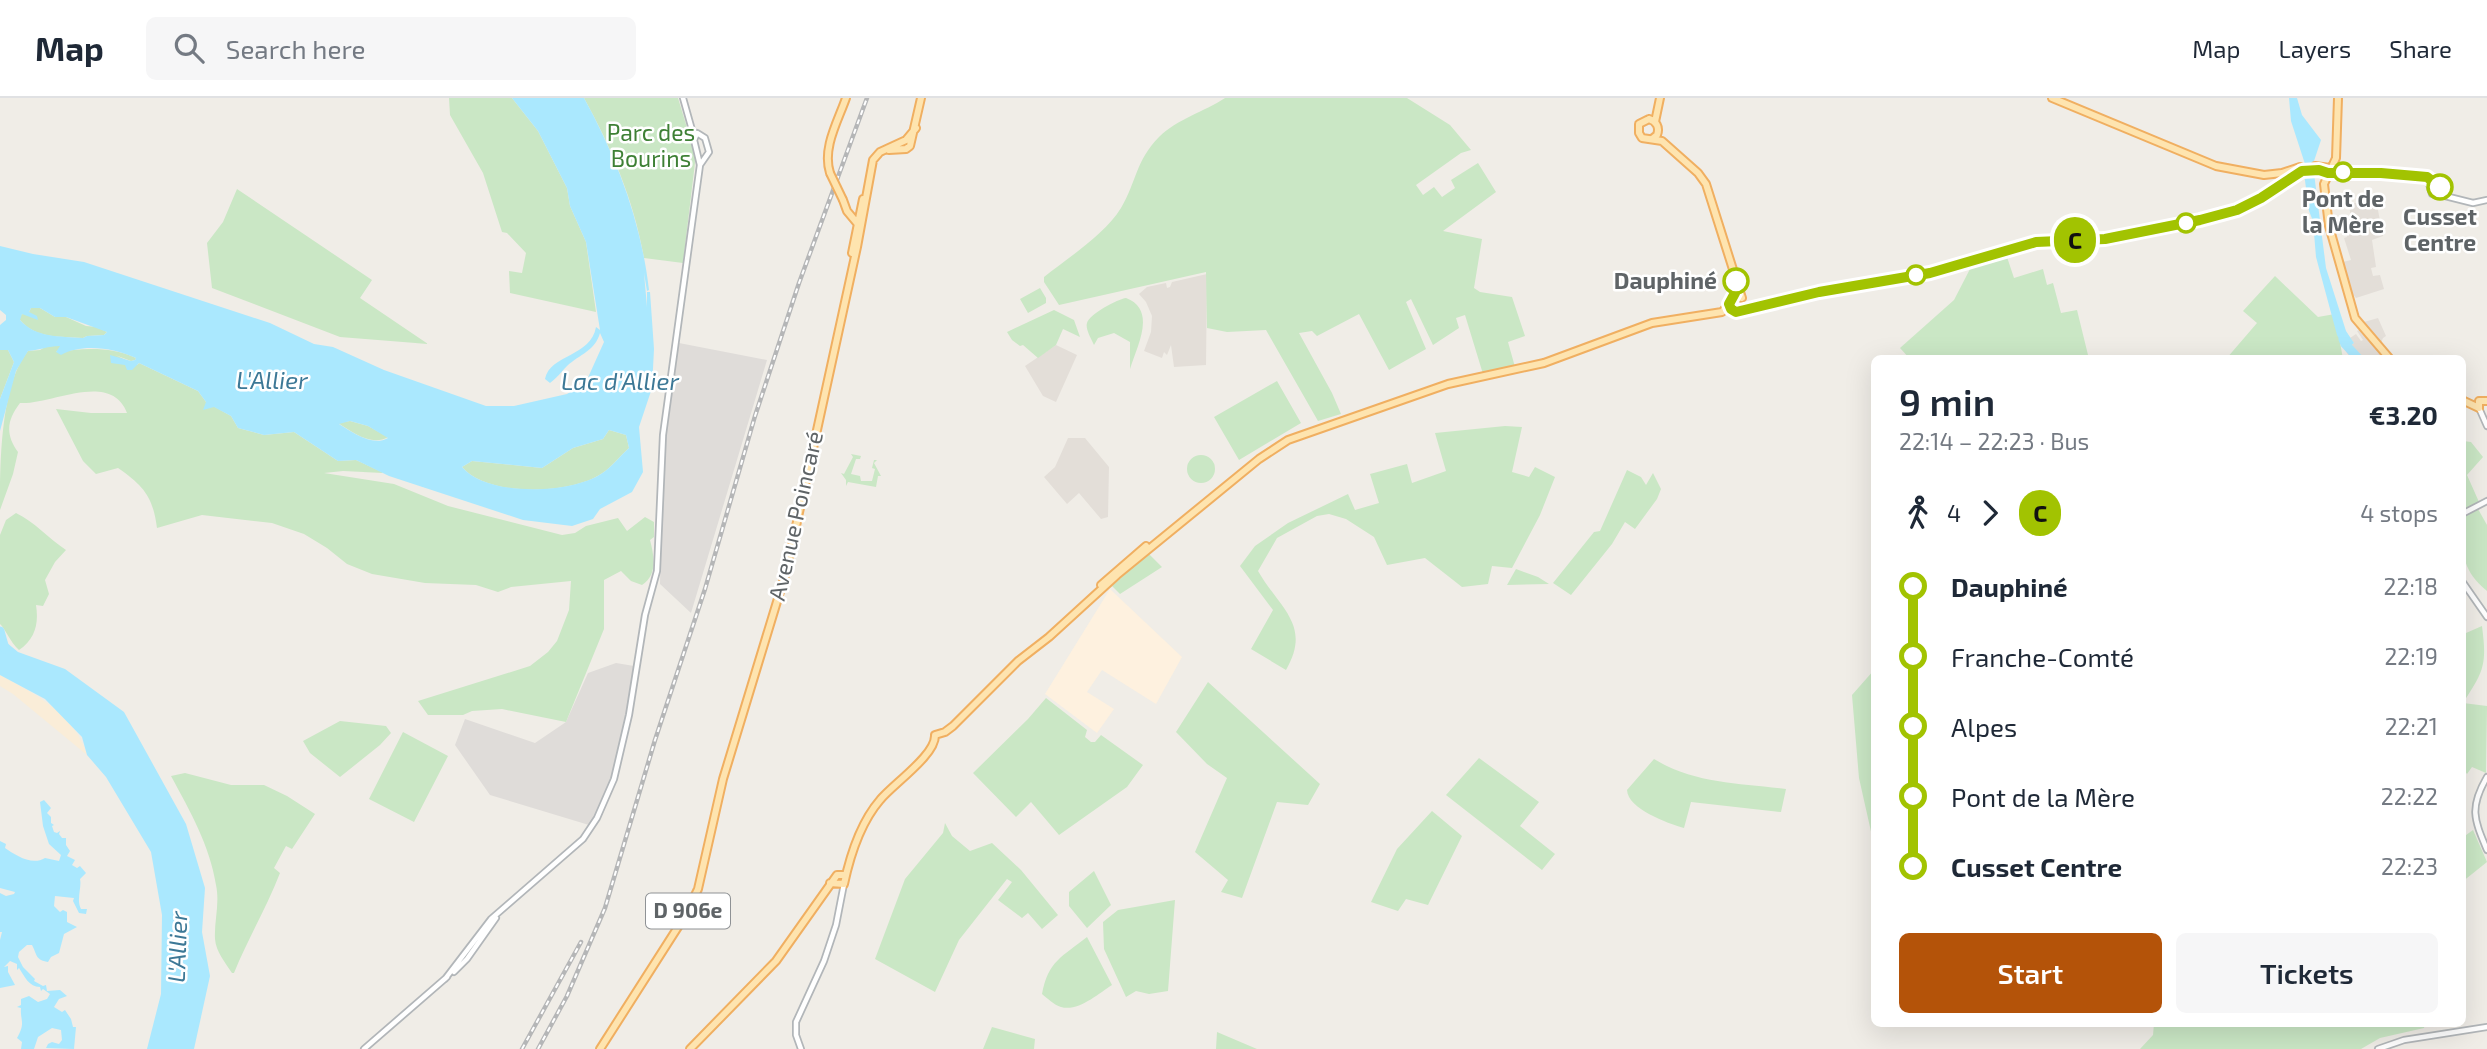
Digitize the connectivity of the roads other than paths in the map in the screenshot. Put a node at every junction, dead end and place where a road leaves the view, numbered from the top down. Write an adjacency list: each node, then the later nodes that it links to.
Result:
1 (683, 98): 9 (street)
2 (846, 98): 20 (main road, bridge)
3 (921, 98): 17 (main road)
4 (1658, 98): 7 (main road)
5 (2052, 98): 15 (main road)
6 (2339, 98): 14 (main road)
7 (1652, 120): 8 (main road); 10 (main road)
8 (1658, 131): 10 (main road); 11 (main road)
9 (694, 137): 12 (street); 12 (street)
10 (1652, 139): 11 (main road)
11 (1662, 141): 24 (main road)
12 (703, 158): 46 (street)
13 (2302, 169): 14 (main road); 15 (main road); 18 (main road)
14 (2331, 171): 16 (street); 31 (main road)
15 (2282, 173): 18 (main road)
16 (2427, 177): 19 (street); 19 (street)
17 (870, 179): 22 (main road); 23 (main road)
18 (2279, 187): 28 (main road)
19 (2441, 191): 21 (street)
20 (843, 200): 22 (main road); 23 (main road)
21 (2487, 200)
22 (860, 209): 23 (main road)
23 (861, 222): 47 (main road, Avenue Poincaré / D 906e)
24 (1737, 286): 25 (main road); 26 (main road)
25 (1733, 296): 26 (main road); 27 (main road)
26 (1742, 298): 28 (main road)
27 (1729, 304): 29 (main road); 30 (main road)
28 (1742, 309): 29 (main road)
29 (1733, 311): 30 (main road)
30 (1701, 315): 36 (main road)
31 (2387, 355)
32 (2483, 404): 33 (street)
33 (2487, 426)
34 (2487, 501): 35 (street)
35 (2466, 512)
36 (1165, 534): 39 (main road); 39 (main road)
37 (2466, 587): 38 (street)
38 (2487, 617)
39 (1037, 646): 42 (main road)
40 (2487, 777): 41 (street)
41 (2487, 850)
42 (846, 875): 43 (main road); 44 (main road)
43 (830, 883): 44 (main road); 48 (main road)
44 (844, 884): 49 (street)
45 (2487, 1027): 50 (street)
46 (363, 1049)
47 (600, 1049)
48 (690, 1049)
49 (801, 1049)
50 (2378, 1049)

